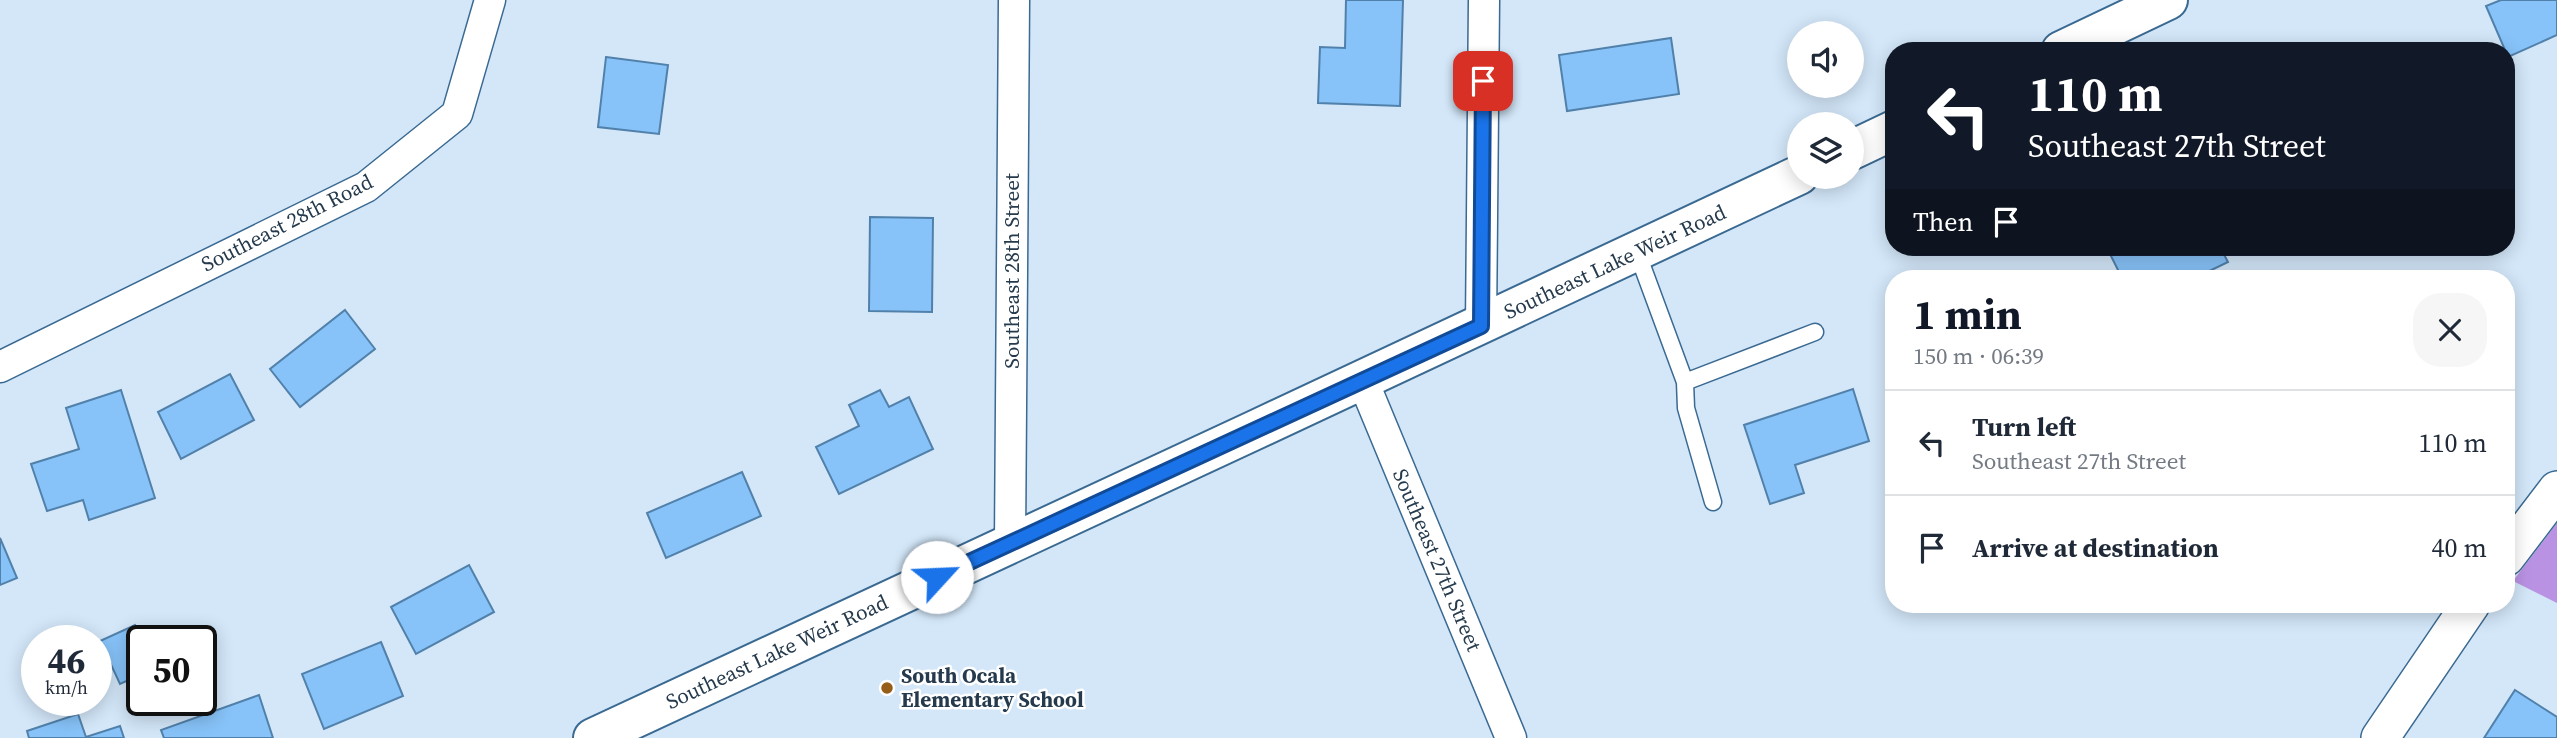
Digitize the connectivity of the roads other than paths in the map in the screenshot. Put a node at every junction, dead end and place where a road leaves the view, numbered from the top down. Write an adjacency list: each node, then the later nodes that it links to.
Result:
1 (490, 0): 12 (street, Southeast 28th Road)
2 (1014, 0): 18 (street, Southeast 28th Street)
3 (1485, 0): 10 (street)
4 (2168, 0): 5 (main road)
5 (2079, 42)
6 (1885, 134): 7 (main road)
7 (1864, 144)
8 (1787, 181): 9 (main road, Southeast Lake Weir Road)
9 (1637, 252): 10 (main road, Southeast Lake Weir Road); 14 (lane)
10 (1481, 326): 13 (main road, Southeast Lake Weir Road)
11 (1815, 332): 14 (lane)
12 (0, 367)
13 (1363, 381): 18 (main road, Southeast Lake Weir Road); 21 (street, Southeast 27th Street)
14 (1685, 382): 16 (lane)
15 (2557, 490): 17 (street)
16 (1713, 502)
17 (2515, 536)
18 (1010, 542): 20 (main road, Southeast Lake Weir Road)
19 (2464, 613): 22 (street)
20 (593, 738)
21 (1511, 738)
22 (2380, 738)

